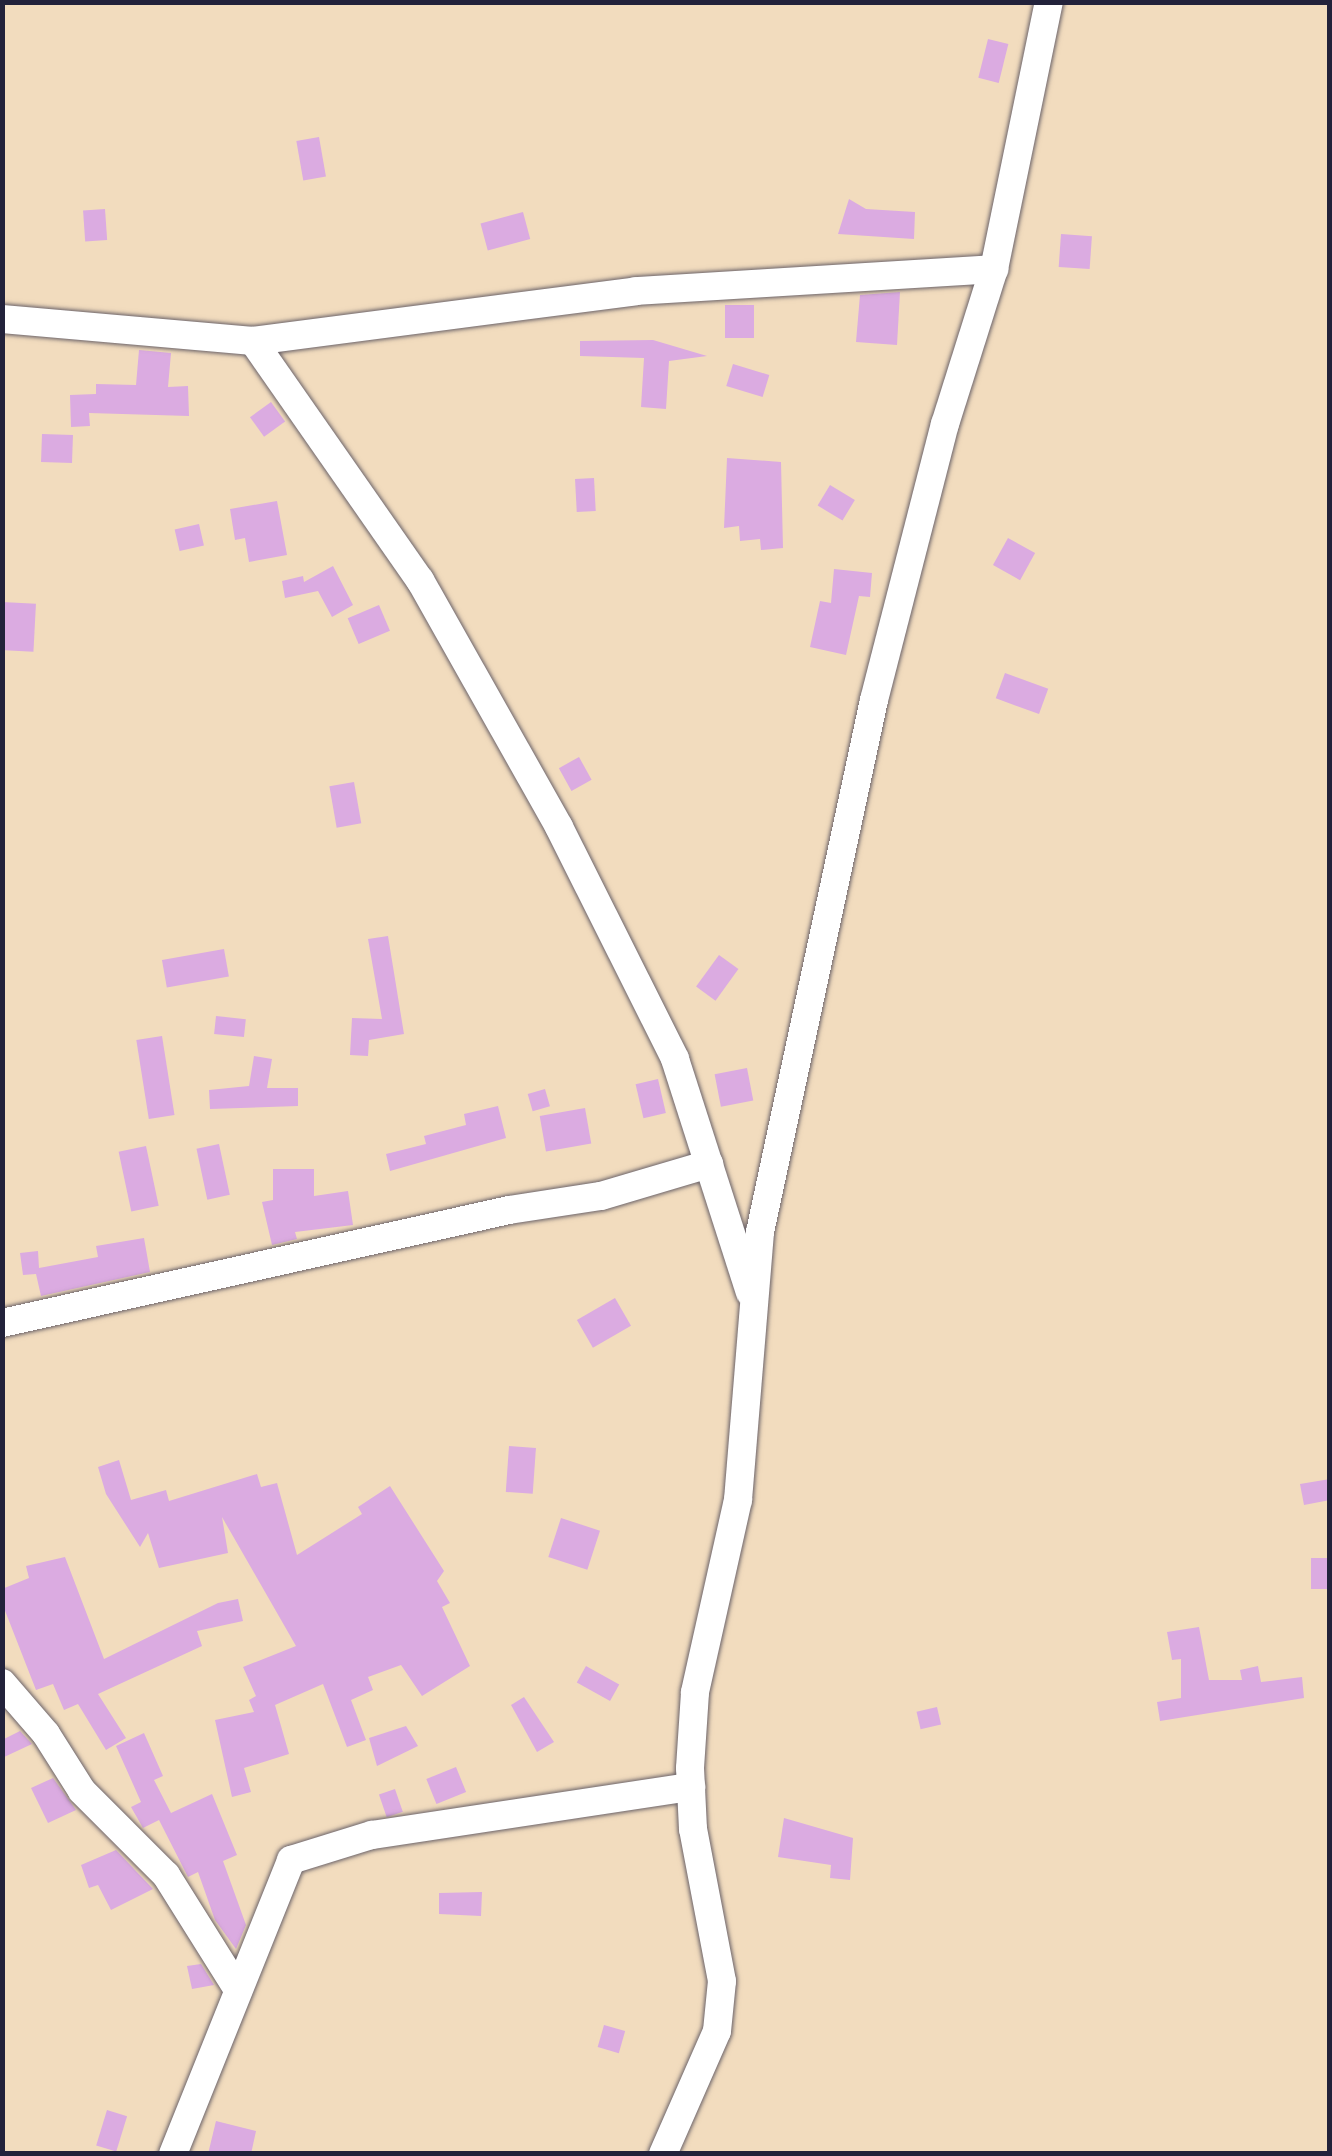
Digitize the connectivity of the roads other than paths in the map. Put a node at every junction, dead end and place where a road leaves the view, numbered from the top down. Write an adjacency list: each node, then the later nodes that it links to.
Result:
1 (1049, 2): 2 (street)
2 (994, 269): 4 (street); 6 (street)
3 (2, 319): 4 (street)
4 (253, 341): 5 (street)
5 (708, 1164): 6 (street); 7 (street)
6 (753, 1301): 9 (street)
7 (2, 1323)
8 (2, 1683): 10 (street)
9 (691, 1787): 10 (street); 12 (street)
10 (238, 1990): 11 (street)
11 (173, 2154)
12 (664, 2154)

